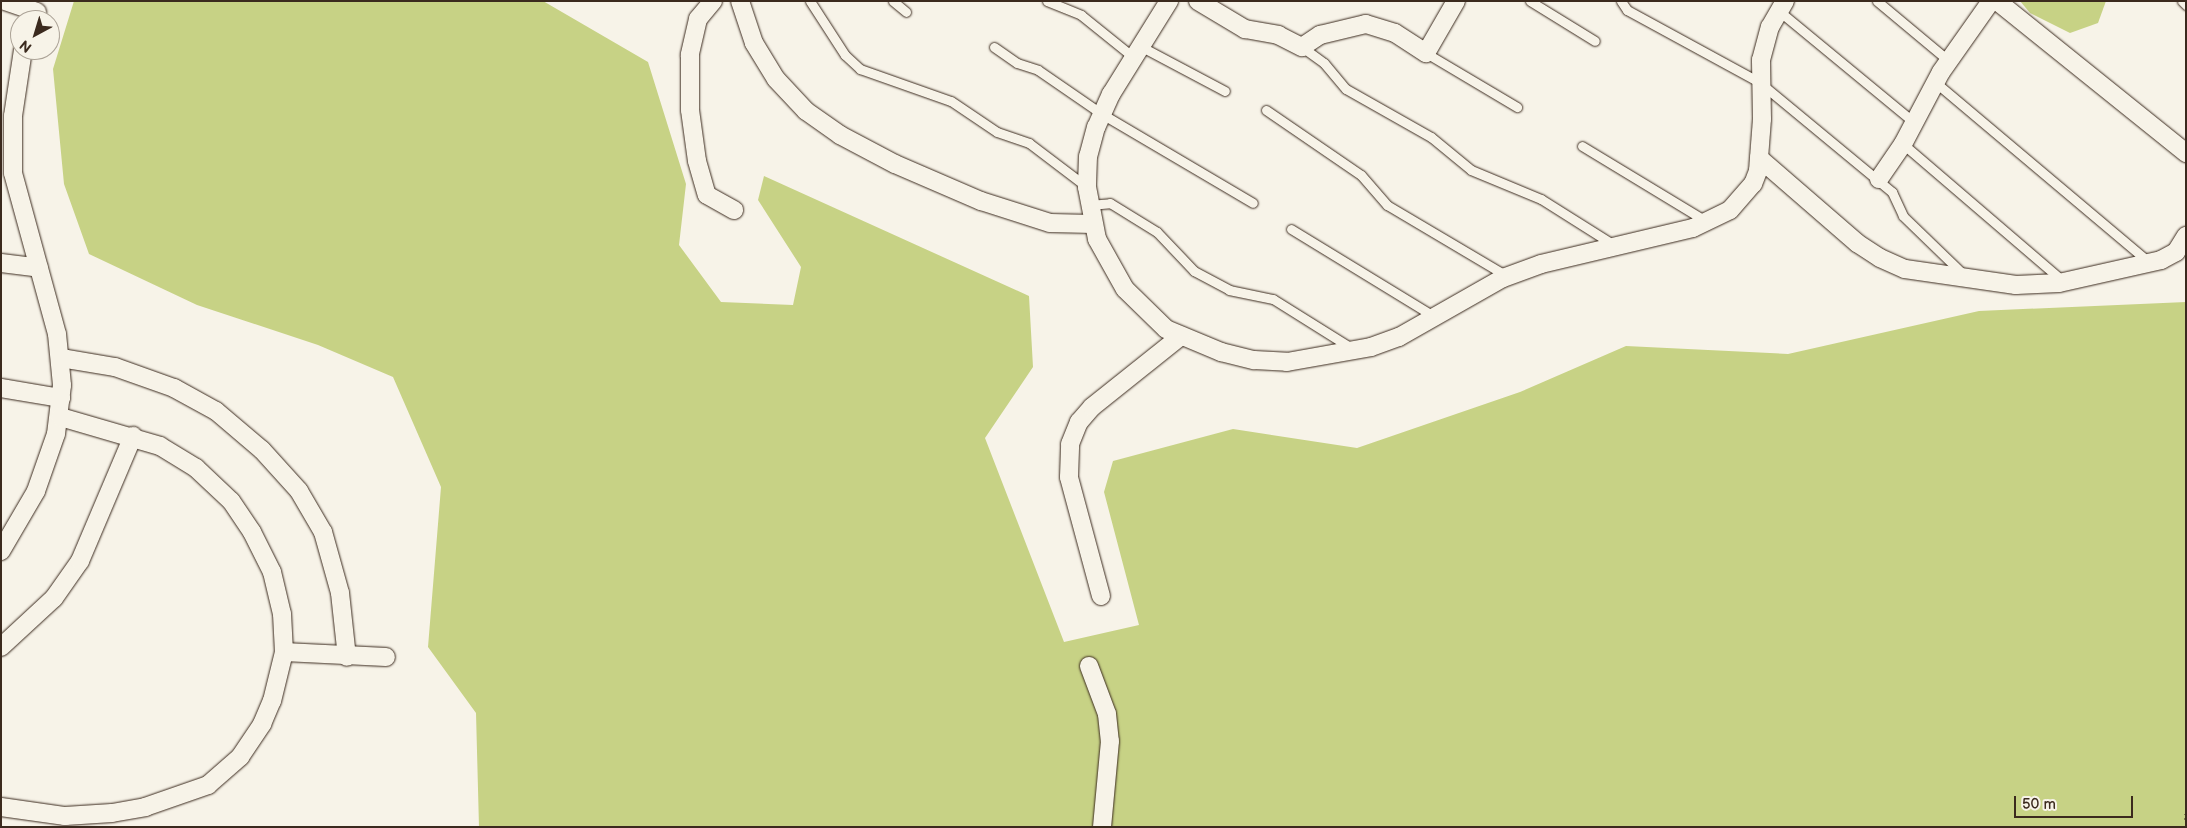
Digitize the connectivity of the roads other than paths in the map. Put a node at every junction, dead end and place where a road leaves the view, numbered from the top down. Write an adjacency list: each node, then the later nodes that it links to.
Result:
1 (5, 1): 18 (street)
2 (713, 1): 43 (street)
3 (810, 1): 39 (lane)
4 (893, 1): 19 (lane)
5 (1047, 1): 23 (lane)
6 (1169, 1): 23 (street)
7 (1198, 1): 22 (street)
8 (1456, 1): 24 (street)
9 (1530, 1): 20 (lane)
10 (1621, 1): 27 (lane)
11 (1876, 1): 26 (lane)
12 (1991, 1): 26 (street)
13 (1997, 1): 36 (street)
14 (2182, 1): 16 (lane)
15 (743, 2): 45 (street)
16 (2186, 5)
17 (1782, 6): 27 (street); 33 (lane)
18 (34, 10)
19 (906, 12)
20 (1595, 41)
21 (994, 47): 32 (lane)
22 (1302, 47): 24 (street); 48 (lane)
23 (1136, 51): 29 (lane); 32 (street)
24 (1426, 53): 30 (lane)
25 (21, 60): 40 (street)
26 (1948, 61): 28 (street)
27 (1759, 82): 37 (street); 38 (lane)
28 (1935, 82): 33 (street); 50 (lane)
29 (1225, 92)
30 (1517, 107)
31 (1266, 110): 52 (lane)
32 (1102, 114): 39 (street); 41 (lane)
33 (1915, 123): 34 (street)
34 (1903, 144): 38 (street); 54 (lane)
35 (1582, 146): 44 (lane)
36 (2186, 153)
37 (1759, 158): 44 (street); 53 (street)
38 (1879, 179): 53 (lane)
39 (1087, 186): 42 (street)
40 (10, 197): 51 (street)
41 (1253, 203)
42 (1089, 205): 45 (street); 57 (lane)
43 (734, 210)
44 (1708, 223): 48 (street)
45 (1093, 224): 56 (street)
46 (1290, 229): 55 (lane)
47 (2186, 236): 50 (street)
48 (1614, 245): 52 (street)
49 (1, 263): 51 (street)
50 (2150, 264): 54 (street)
51 (39, 268): 58 (street)
52 (1507, 276): 55 (street)
53 (1968, 278): 54 (street)
54 (2064, 282)
55 (1435, 317): 57 (street)
56 (1181, 336): 57 (street); 64 (street)
57 (1355, 350)
58 (61, 358): 60 (street); 67 (street)
59 (1, 388): 60 (street)
60 (62, 398): 61 (street)
61 (60, 417): 62 (street); 63 (street)
62 (133, 436): 65 (street); 66 (street)
63 (1, 551)
64 (1101, 596)
65 (1, 647)
66 (284, 652): 67 (street); 70 (street)
67 (347, 657): 68 (street)
68 (386, 657)
69 (1089, 666): 71 (street)
70 (1, 807)
71 (1102, 827)

